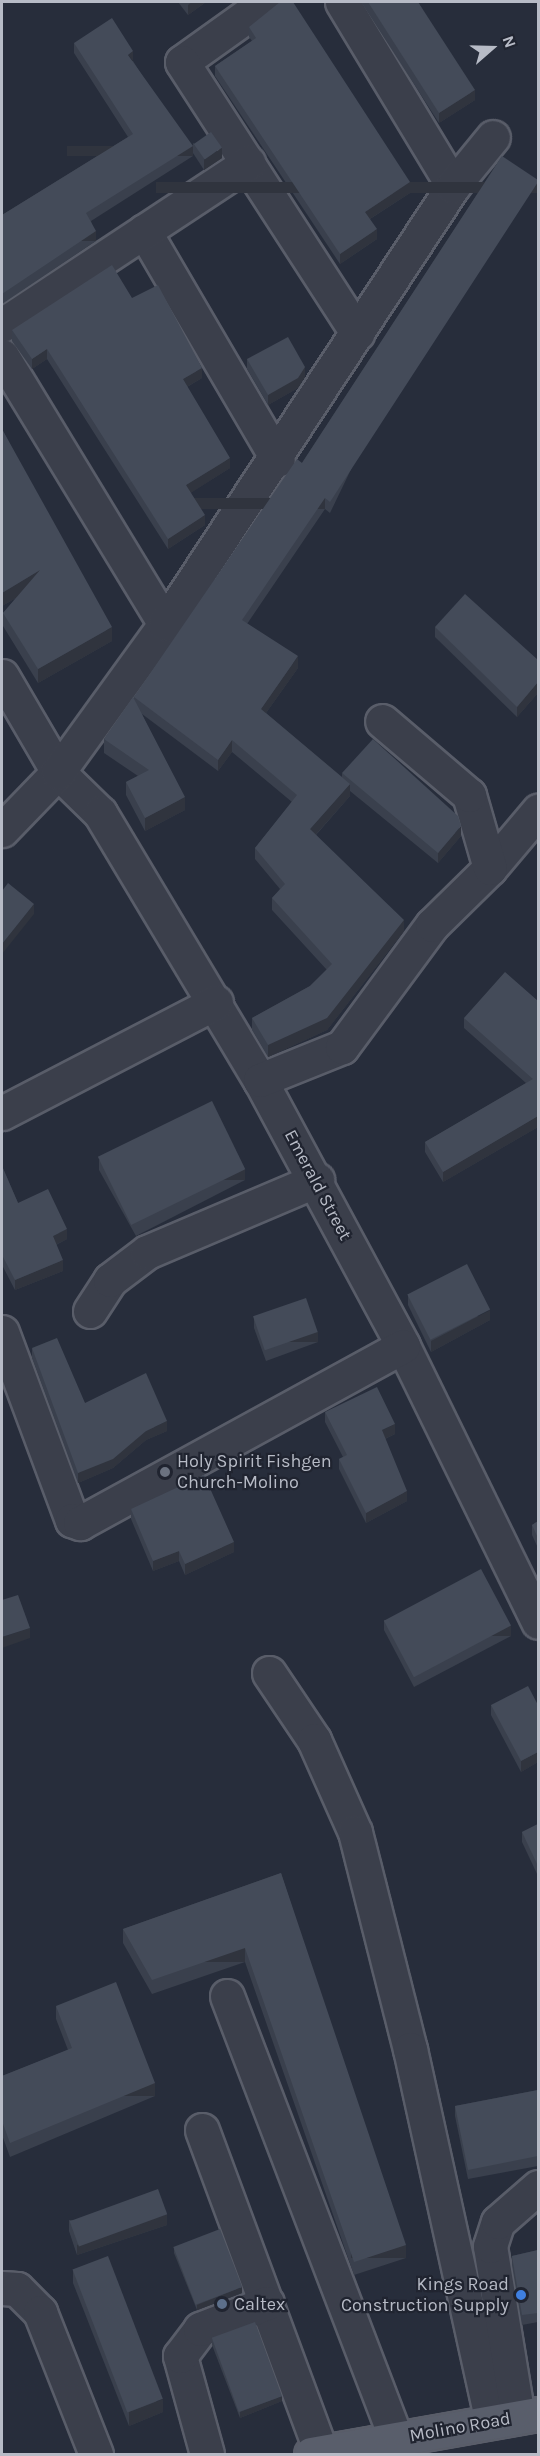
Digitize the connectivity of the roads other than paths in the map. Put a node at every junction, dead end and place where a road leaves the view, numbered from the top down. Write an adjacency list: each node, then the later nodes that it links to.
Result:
1 (266, 2): 4 (street)
2 (342, 2): 5 (street)
3 (492, 137): 5 (street)
4 (248, 163): 6 (street); 8 (street)
5 (453, 186): 8 (street)
6 (144, 231): 7 (street); 10 (street)
7 (2, 325)
8 (357, 333): 10 (street)
9 (2, 356): 11 (street)
10 (278, 460): 11 (street)
11 (165, 624): 14 (street)
12 (2, 675): 14 (street, Emerald Street)
13 (382, 721): 17 (street)
14 (58, 772): 16 (street); 18 (street, Emerald Street)
15 (538, 811): 17 (street)
16 (2, 830)
17 (490, 868): 19 (street)
18 (216, 1002): 19 (street, Emerald Street); 20 (street)
19 (260, 1080): 21 (street, Emerald Street)
20 (2, 1113)
21 (317, 1180): 22 (street); 24 (street, Emerald Street)
22 (90, 1311)
23 (2, 1332): 24 (street)
24 (403, 1346): 25 (street, Emerald Street)
25 (538, 1622)
26 (269, 1673): 32 (street)
27 (227, 1996): 33 (street)
28 (202, 2130): 31 (street)
29 (538, 2187): 32 (street)
30 (2, 2288): 35 (street)
31 (267, 2303): 34 (street); 36 (street)
32 (516, 2417): 33 (main road, Molino Road)
33 (396, 2438): 34 (main road, Molino Road)
34 (316, 2453)
35 (96, 2454)
36 (207, 2454)

